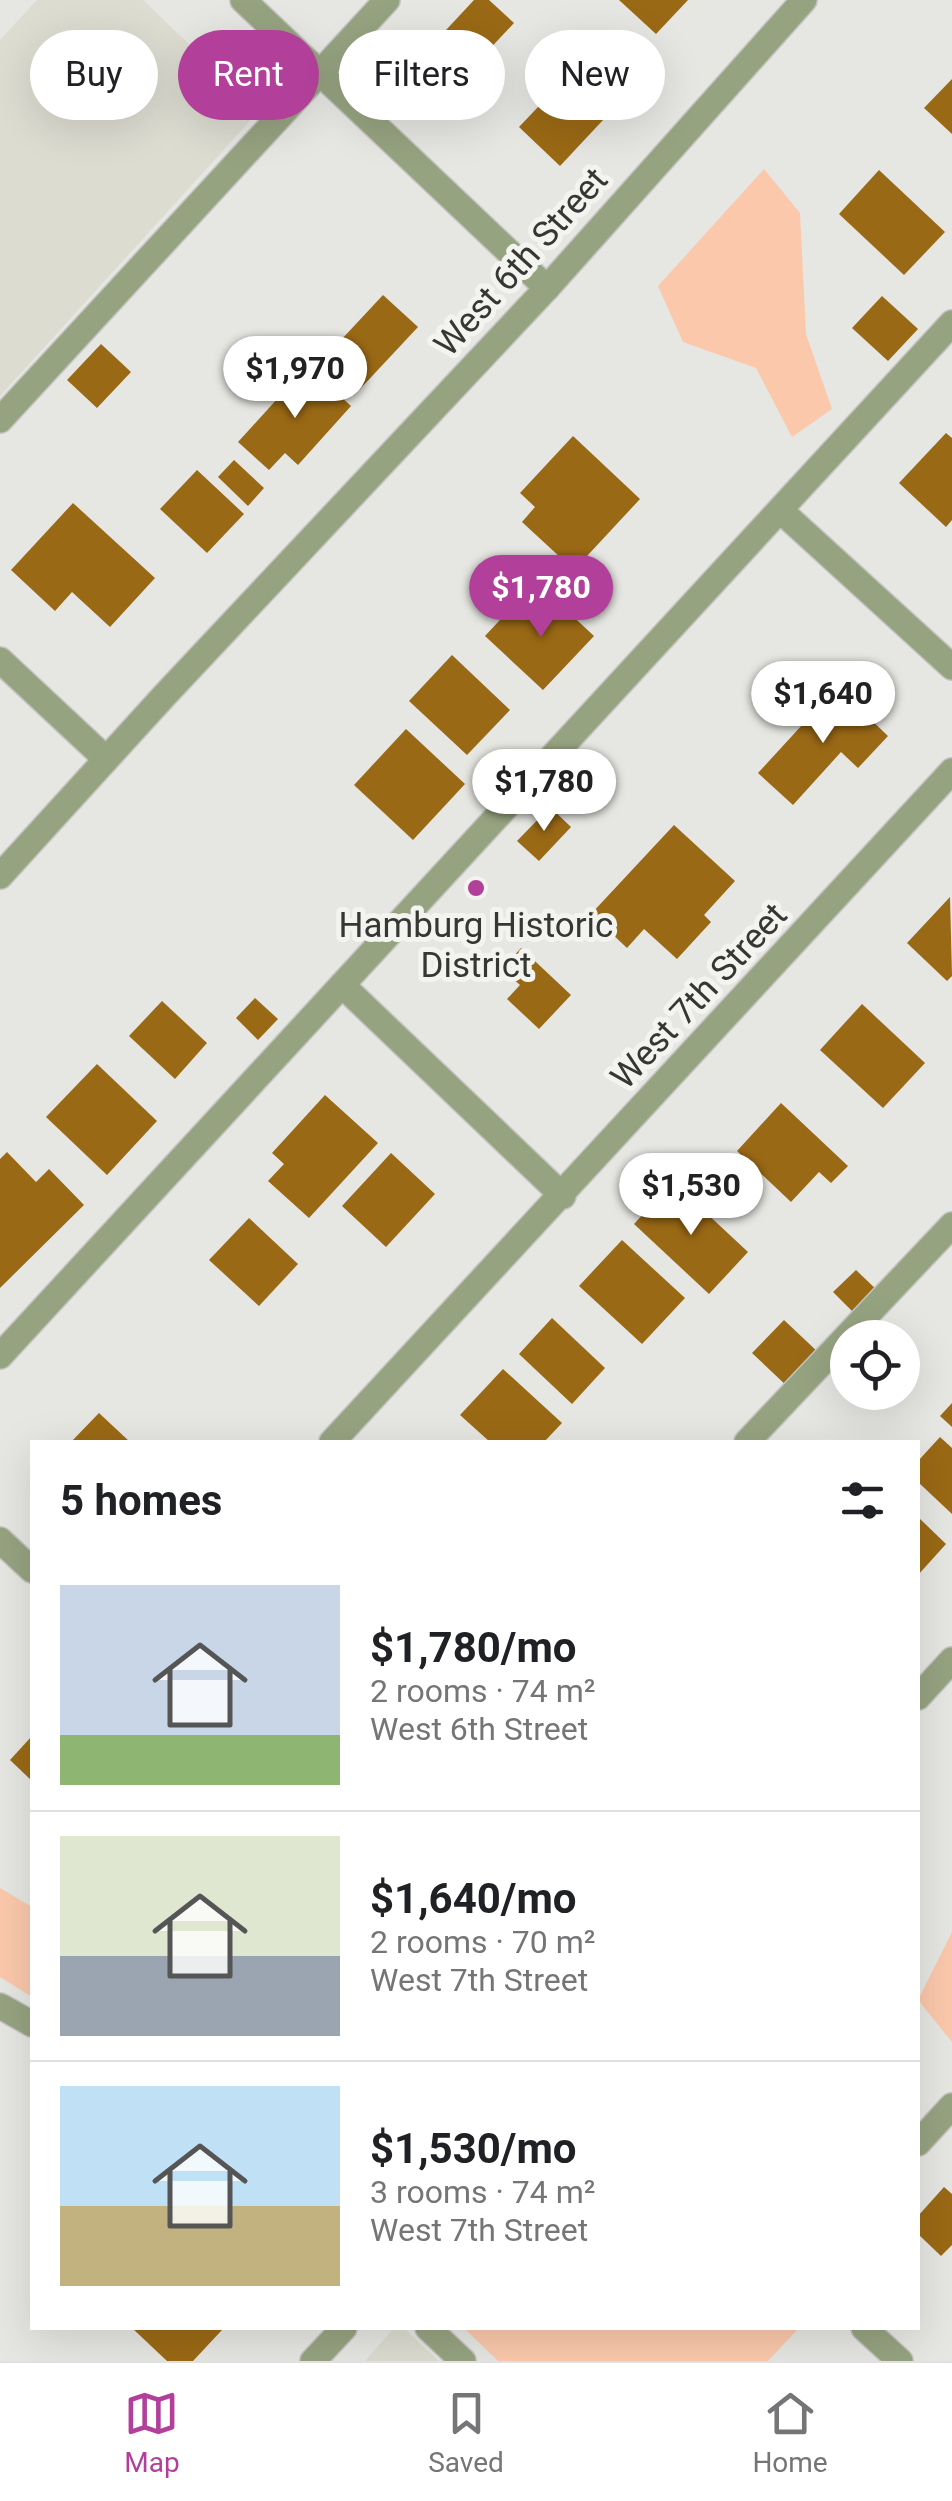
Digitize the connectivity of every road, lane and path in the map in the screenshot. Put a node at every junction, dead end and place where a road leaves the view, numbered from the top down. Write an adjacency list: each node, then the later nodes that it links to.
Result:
1 (243, 0): 4 (street)
2 (387, 0): 4 (street)
3 (804, 0): 5 (street, West 6th Street)
4 (320, 73): 5 (street); 7 (street)
5 (547, 288): 11 (street, West 6th Street)
6 (952, 323): 8 (street)
7 (0, 420)
8 (781, 512): 10 (street); 14 (street)
9 (0, 660): 11 (street)
10 (952, 668)
11 (106, 759): 13 (street, West 6th Street)
12 (952, 771): 15 (street, West 7th Street)
13 (0, 876)
14 (342, 985): 15 (street); 17 (street)
15 (563, 1196): 18 (street, West 7th Street)
16 (952, 1225): 19 (street)
17 (0, 1356)
18 (334, 1440)
19 (749, 1440)
20 (0, 1540): 21 (street)
21 (30, 1568)
22 (952, 1660): 23 (street)
23 (920, 1696)
24 (0, 2006): 25 (street)
25 (30, 2023)
26 (952, 2106): 27 (street)
27 (920, 2142)
28 (342, 2330): 31 (street)
29 (430, 2330): 32 (street)
30 (866, 2330): 33 (street)
31 (314, 2361)
32 (463, 2361)
33 (900, 2361)

